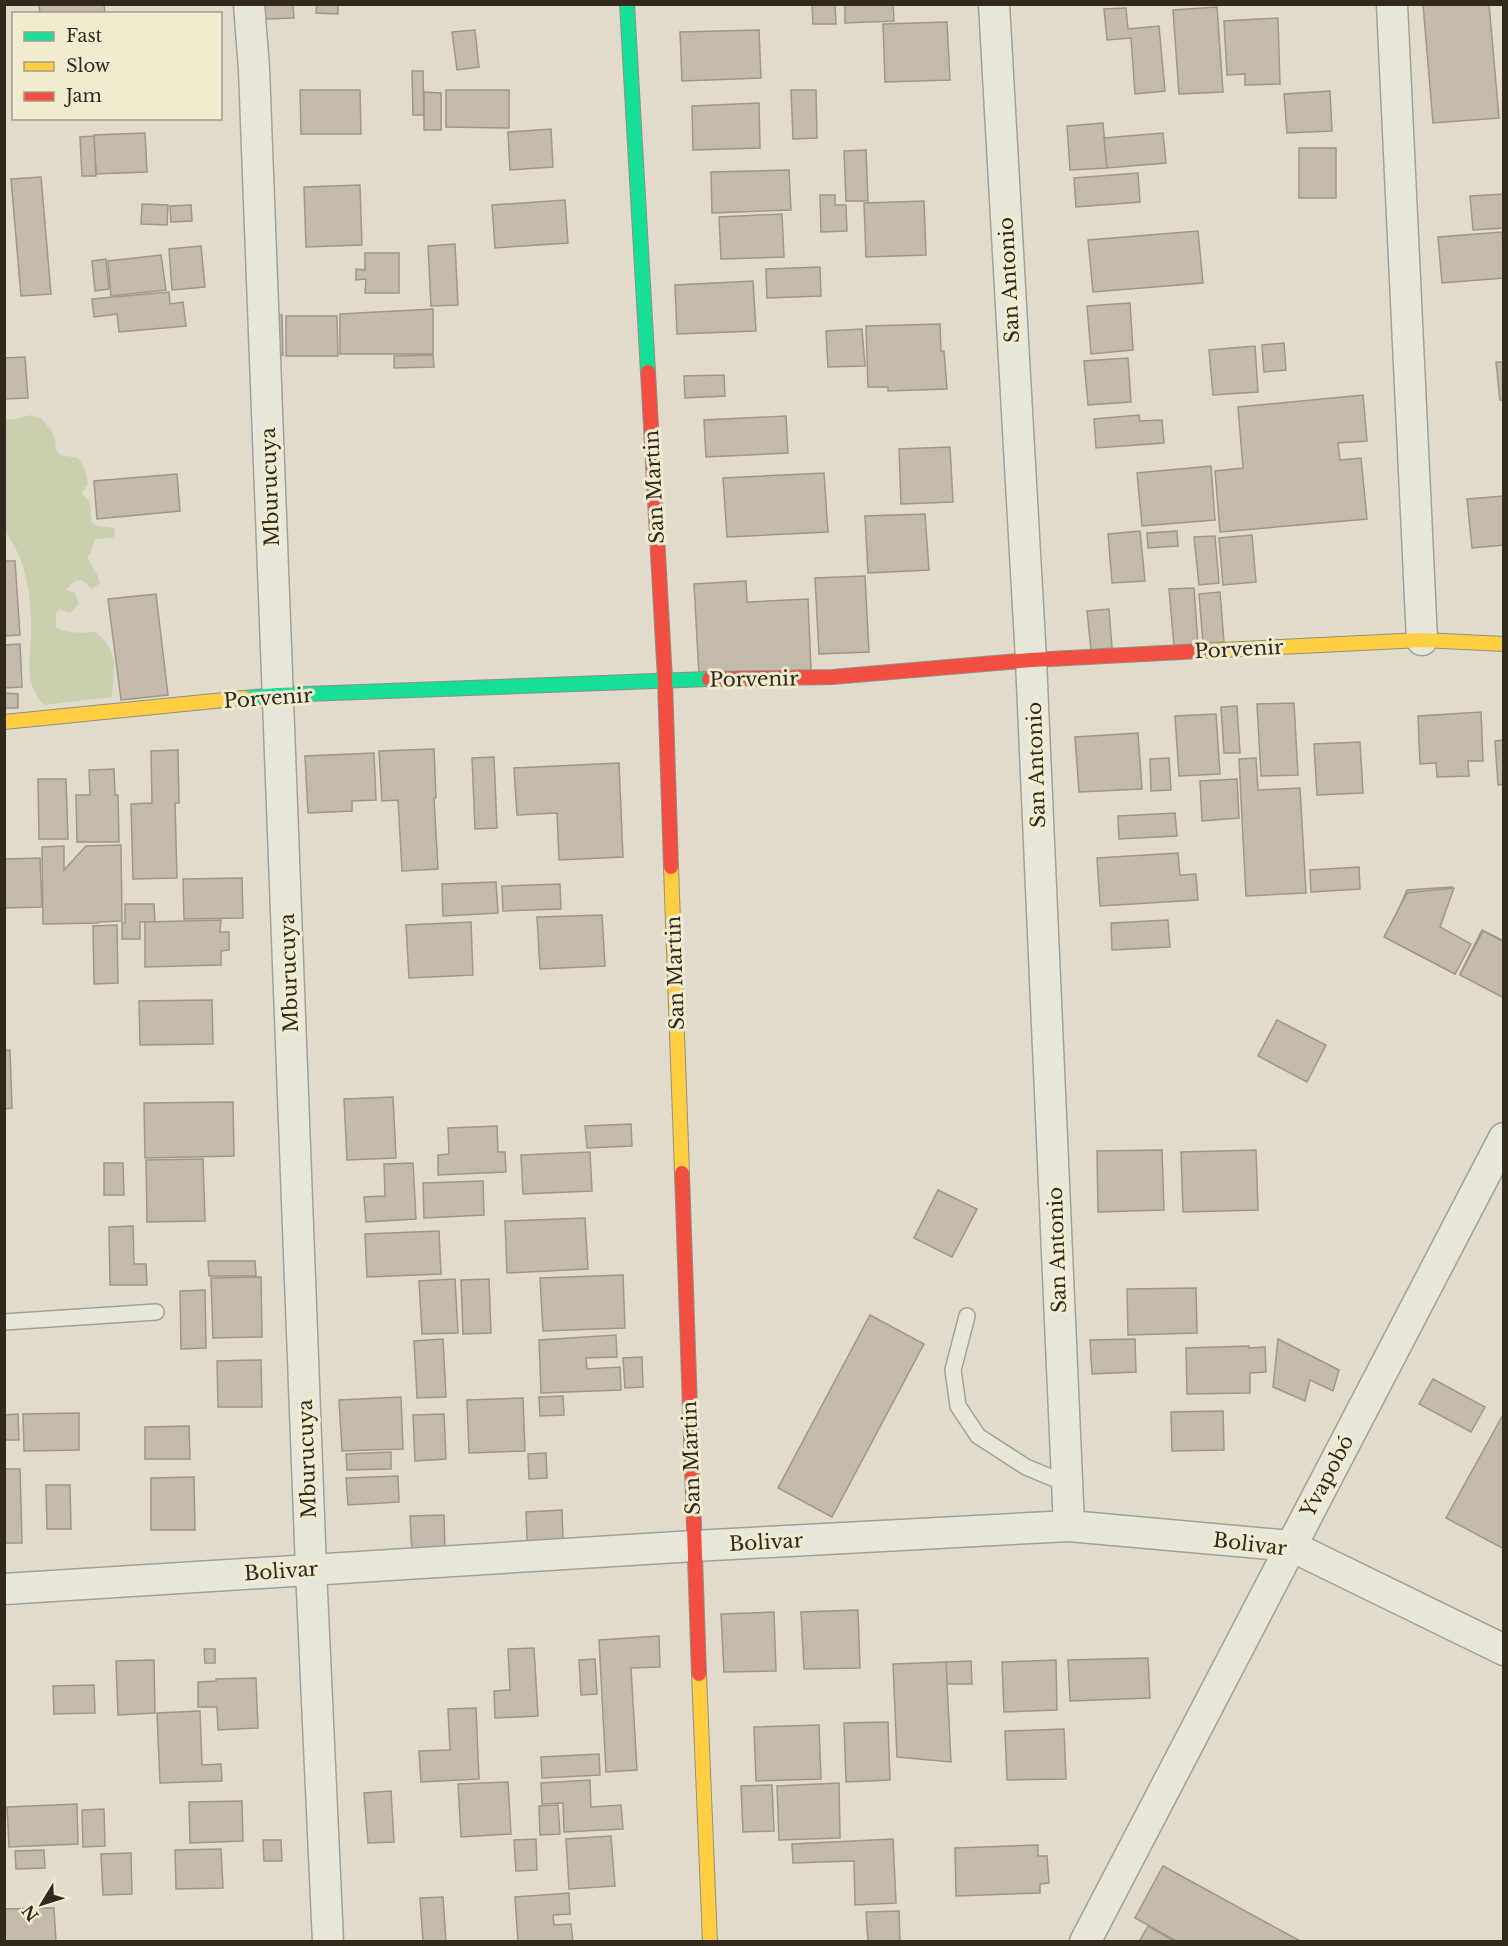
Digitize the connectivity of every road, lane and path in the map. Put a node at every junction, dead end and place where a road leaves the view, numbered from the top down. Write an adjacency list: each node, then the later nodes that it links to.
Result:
1 (249, 4): 9 (street, Mburucuya)
2 (627, 4): 8 (street, San Martin)
3 (994, 4): 7 (street, San Antonio)
4 (1392, 4): 5 (street)
5 (1422, 640): 6 (street, Porvenir); 7 (street, Porvenir)
6 (1503, 644)
7 (1031, 660): 8 (street, Porvenir); 15 (street, San Antonio)
8 (665, 680): 9 (street, Porvenir); 17 (street, San Martin)
9 (278, 696): 10 (street, Porvenir); 19 (street, Mburucuya)
10 (4, 722)
11 (1503, 1138): 18 (street, Yvapobó)
12 (156, 1312): 14 (lane)
13 (968, 1316): 15 (lane)
14 (4, 1322)
15 (1067, 1484): 16 (street, San Antonio)
16 (1069, 1526): 17 (street, Bolivar); 18 (street, Bolivar)
17 (694, 1546): 19 (street, Bolivar); 23 (street, San Martin)
18 (1291, 1546): 21 (street, Bolivar); 24 (street, Yvapobó)
19 (311, 1569): 20 (street, Bolivar); 22 (street, Mburucuya)
20 (4, 1589)
21 (1503, 1650)
22 (328, 1941)
23 (710, 1941)
24 (1085, 1941)

